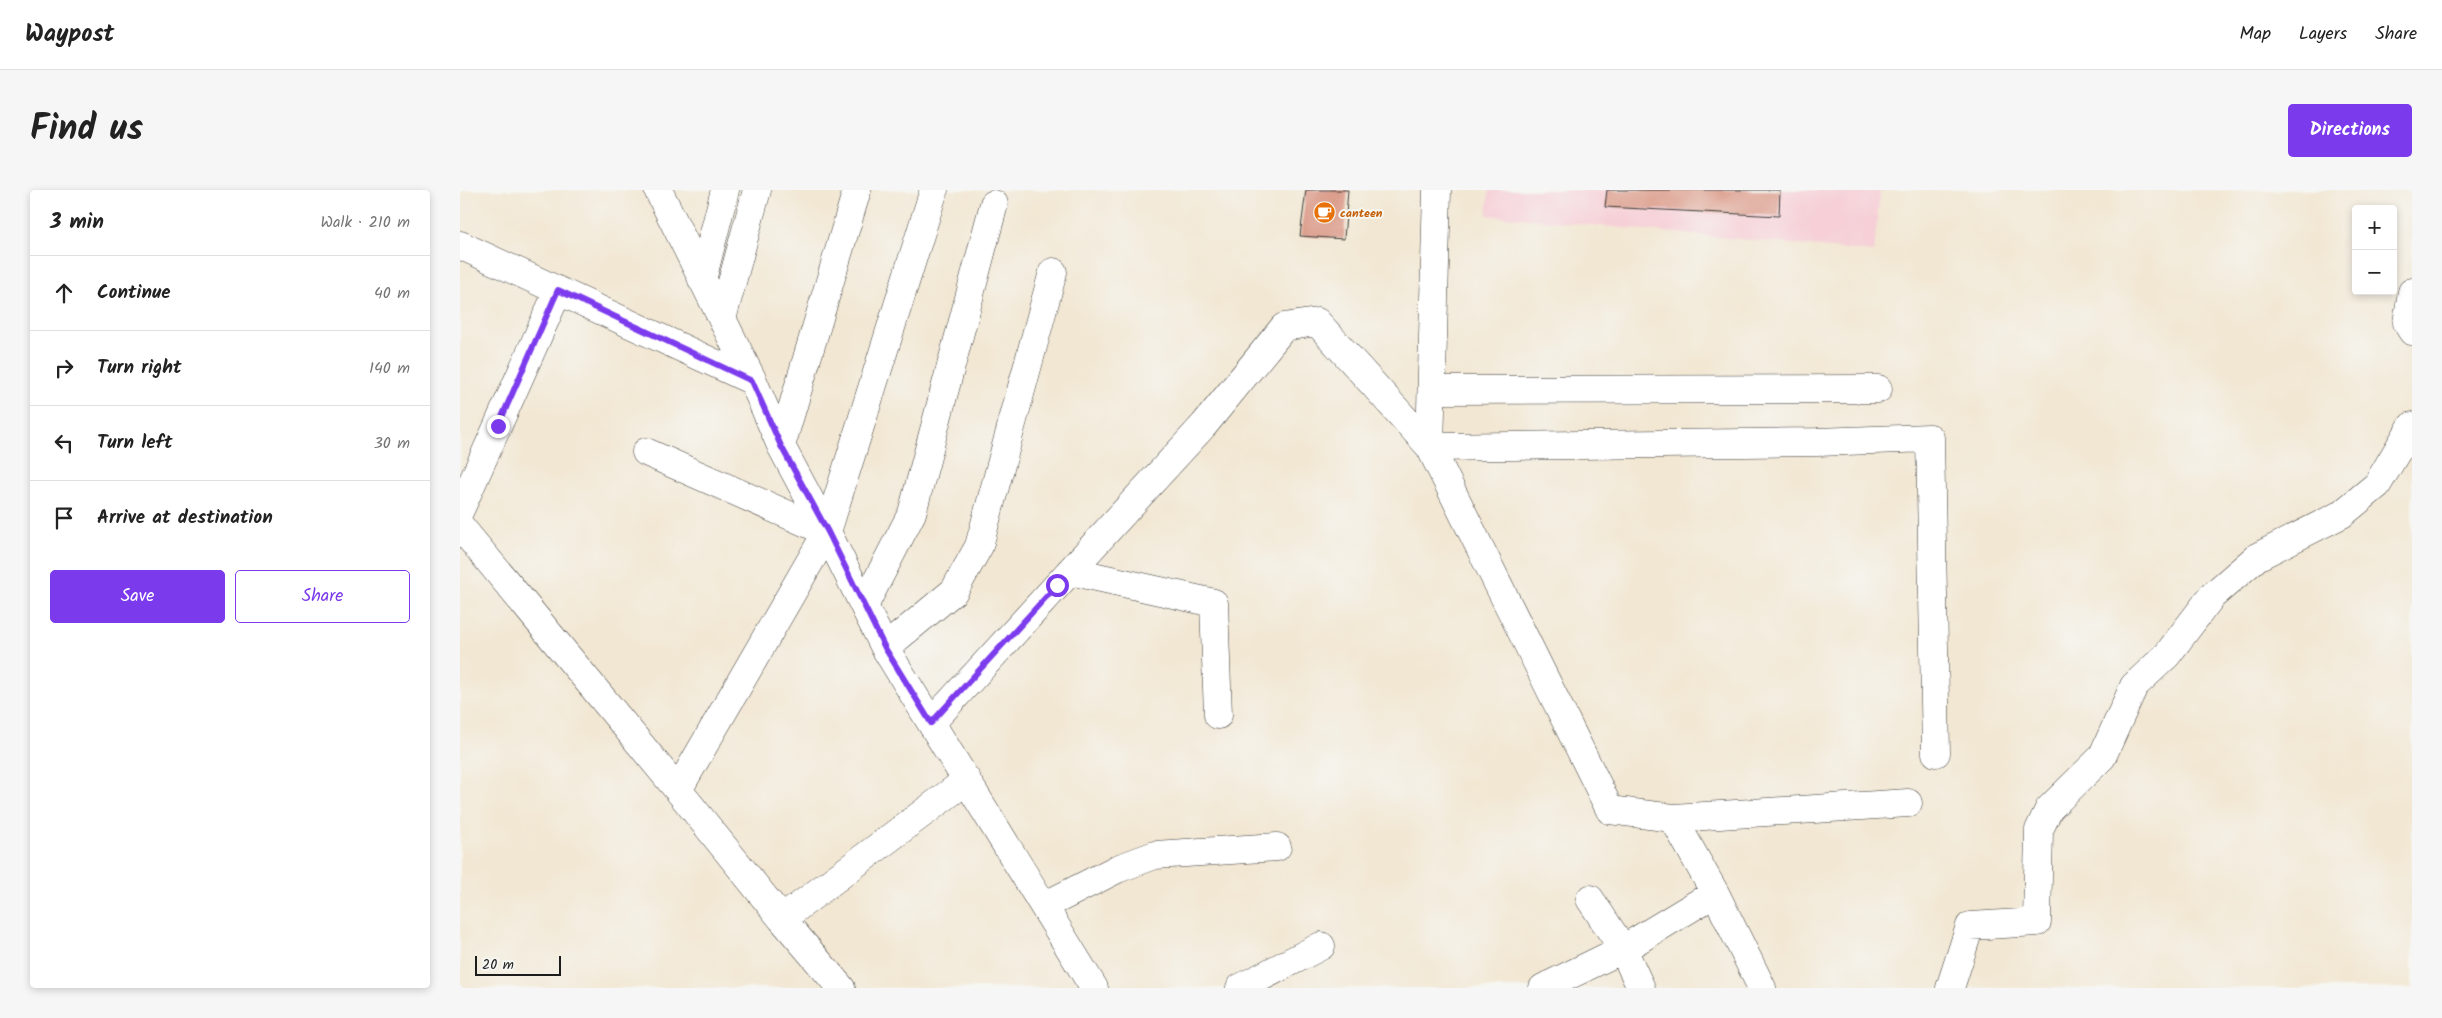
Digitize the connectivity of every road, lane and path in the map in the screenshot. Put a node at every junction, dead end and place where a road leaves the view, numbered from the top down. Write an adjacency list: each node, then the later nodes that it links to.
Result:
1 (658, 190): 10 (street)
2 (725, 190): 10 (street)
3 (757, 190): 13 (street)
4 (857, 190): 19 (street)
5 (934, 190): 24 (street)
6 (1437, 190): 17 (street)
7 (994, 204): 26 (street)
8 (460, 245): 11 (street)
9 (1053, 272): 27 (street)
10 (702, 280): 13 (street)
11 (558, 290): 15 (street); 22 (street)
12 (2412, 292): 14 (street)
13 (722, 319): 15 (street)
14 (2412, 331)
15 (752, 381): 19 (street)
16 (1878, 389): 17 (street)
17 (1432, 390): 20 (street)
18 (2412, 426): 48 (street)
19 (781, 446): 24 (street)
20 (1430, 447): 25 (street); 30 (street); 34 (street)
21 (646, 452): 24 (street)
22 (460, 510)
23 (460, 526): 32 (street)
24 (828, 532): 26 (street); 32 (street)
25 (1070, 571): 28 (street); 29 (street)
26 (864, 606): 27 (street)
27 (885, 648): 29 (street)
28 (1218, 715)
29 (931, 723): 31 (street)
30 (1936, 753)
31 (966, 780): 38 (street); 39 (street)
32 (678, 790): 39 (street)
33 (1908, 803): 34 (street)
34 (1673, 818): 36 (street)
35 (1277, 847): 38 (street)
36 (1715, 893): 41 (street); 47 (street)
37 (1590, 900): 41 (street)
38 (1044, 906): 43 (street)
39 (782, 919): 42 (street)
40 (1321, 946): 44 (street)
41 (1623, 949): 45 (street); 46 (street)
42 (841, 988)
43 (1094, 988)
44 (1240, 988)
45 (1543, 988)
46 (1641, 988)
47 (1762, 988)
48 (1950, 988)

